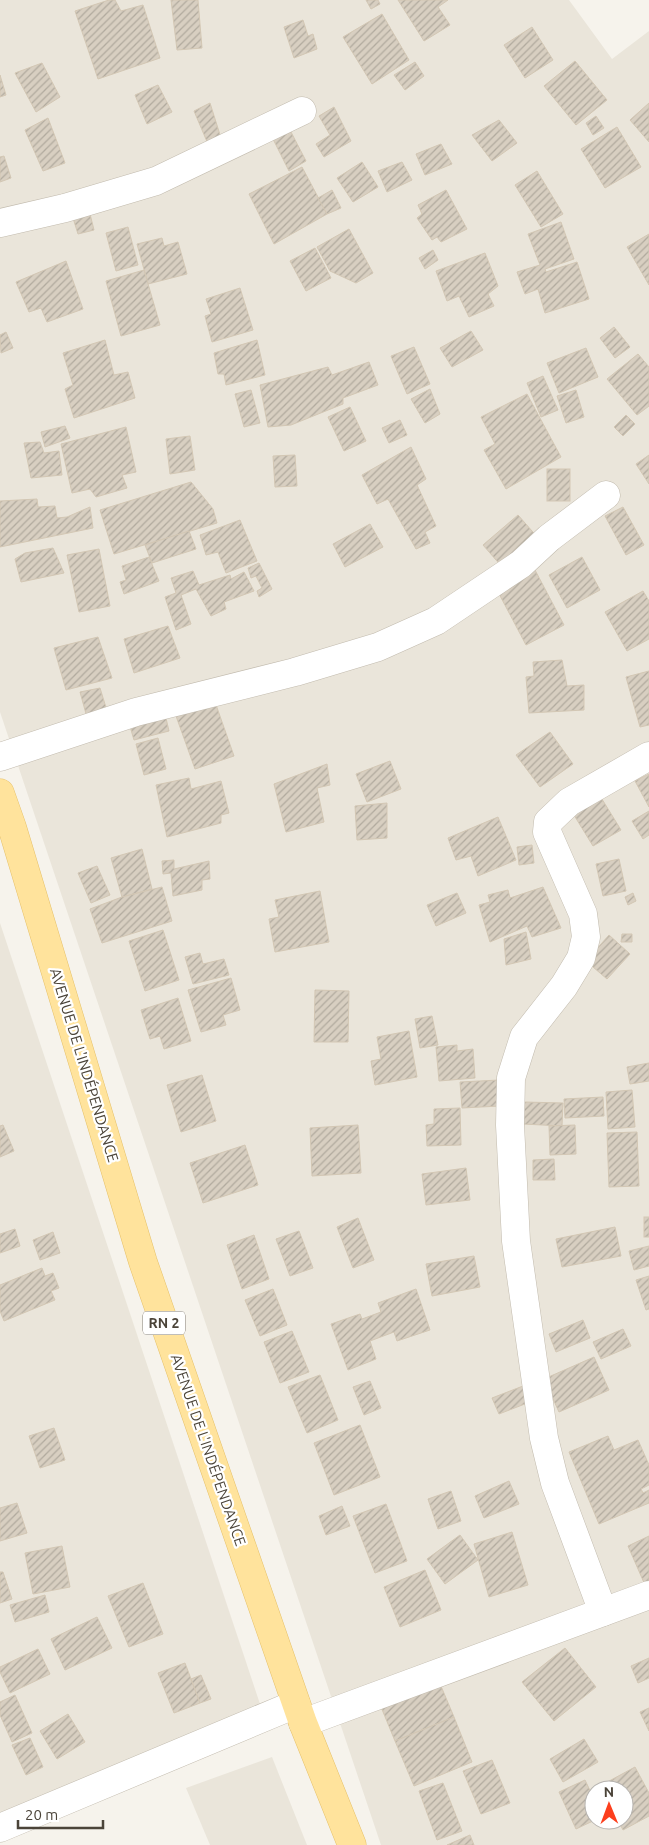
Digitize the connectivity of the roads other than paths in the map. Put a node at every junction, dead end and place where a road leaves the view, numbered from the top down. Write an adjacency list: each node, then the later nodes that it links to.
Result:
1 (302, 111): 2 (street)
2 (0, 223)
3 (606, 495): 5 (street)
4 (649, 756): 9 (street)
5 (0, 757)
6 (0, 793): 7 (main road, AVENUE DE L'INDÉPENDANCE / RN 2)
7 (6, 827): 10 (main road, AVENUE DE L'INDÉPENDANCE / RN 2)
8 (649, 1595): 9 (street)
9 (603, 1612): 10 (street)
10 (299, 1713): 11 (street); 12 (main road, AVENUE DE L'INDÉPENDANCE / RN 2)
11 (0, 1828)
12 (352, 1845)

